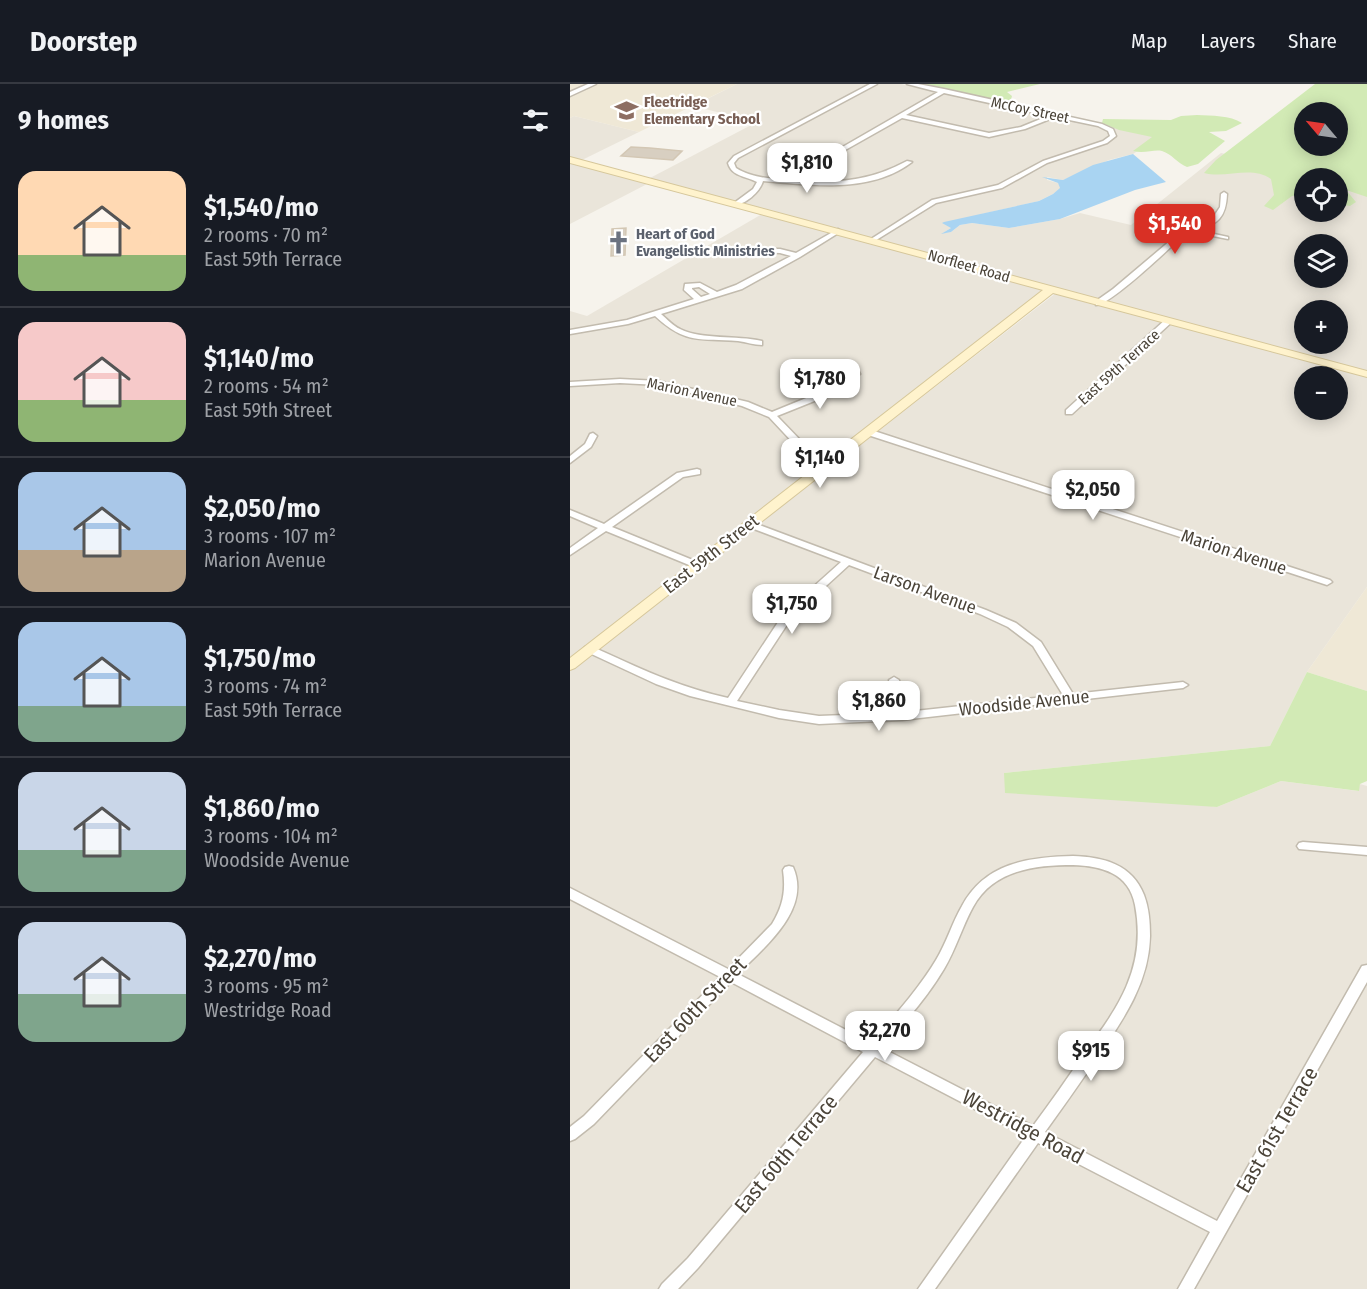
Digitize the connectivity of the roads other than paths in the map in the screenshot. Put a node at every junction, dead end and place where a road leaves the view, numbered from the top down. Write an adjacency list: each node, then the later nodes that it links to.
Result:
1 (593, 84): 5 (street)
2 (874, 84): 10 (street)
3 (910, 84): 4 (street, McCoy Street)
4 (944, 91): 6 (street, McCoy Street); 7 (street)
5 (570, 94)
6 (1053, 114): 7 (street); 17 (street, McCoy Street)
7 (902, 116): 11 (street)
8 (570, 159): 13 (street, Norfleet Road)
9 (909, 162): 11 (street)
10 (758, 179): 11 (street); 13 (street)
11 (803, 182)
12 (1224, 194): 14 (street)
13 (736, 204): 15 (street, Norfleet Road)
14 (1186, 230): 16 (street); 23 (street)
15 (838, 231): 17 (street, Norfleet Road); 19 (street)
16 (1226, 238)
17 (873, 240): 20 (street, Norfleet Road)
18 (756, 250): 19 (street)
19 (798, 256): 21 (street)
20 (1051, 289): 23 (street, Norfleet Road); 33 (street, East 59th Street)
21 (717, 295): 22 (street); 22 (street)
22 (700, 300): 24 (street)
23 (1099, 303): 25 (street, Norfleet Road)
24 (656, 313): 26 (street); 27 (street)
25 (1169, 321): 29 (street, Norfleet Road); 31 (street, East 59th Terrace)
26 (570, 332)
27 (759, 343)
28 (855, 374): 32 (street)
29 (1367, 374)
30 (570, 384): 32 (street, Marion Avenue)
31 (1069, 412)
32 (772, 415): 36 (street, Marion Avenue)
33 (868, 432): 36 (street, East 59th Street); 44 (street, Marion Avenue)
34 (593, 436): 35 (street)
35 (570, 460)
36 (831, 461): 39 (street, East 59th Street)
37 (697, 471): 40 (street)
38 (570, 513): 40 (street)
39 (749, 524): 42 (street, Larson Avenue); 43 (street, East 59th Street)
40 (605, 527): 41 (street); 43 (street)
41 (570, 552)
42 (848, 561): 49 (street, Larson Avenue); 50 (street)
43 (697, 565): 45 (street, East 59th Street)
44 (1327, 582)
45 (590, 649): 46 (street, East 59th Street); 50 (street, Woodside Avenue)
46 (570, 664)
47 (894, 680): 51 (street)
48 (1183, 685): 49 (street, Woodside Avenue)
49 (1070, 698): 51 (street, Woodside Avenue)
50 (731, 702): 51 (street, Woodside Avenue)
51 (902, 716)
52 (1303, 846): 53 (street)
53 (1367, 851)
54 (789, 870): 57 (street, East 60th Street)
55 (570, 893): 57 (street, Westridge Road)
56 (1367, 970): 61 (street, East 61st Terrace)
57 (730, 974): 58 (street, Westridge Road); 60 (street, East 60th Street)
58 (875, 1050): 59 (street, Westridge Road); 59 (street, East 60th Terrace); 62 (street, East 60th Terrace)
59 (1035, 1133): 61 (street, Westridge Road); 63 (street)
60 (570, 1136)
61 (1220, 1230): 64 (street, East 61st Terrace)
62 (667, 1289)
63 (926, 1289)
64 (1186, 1289)

